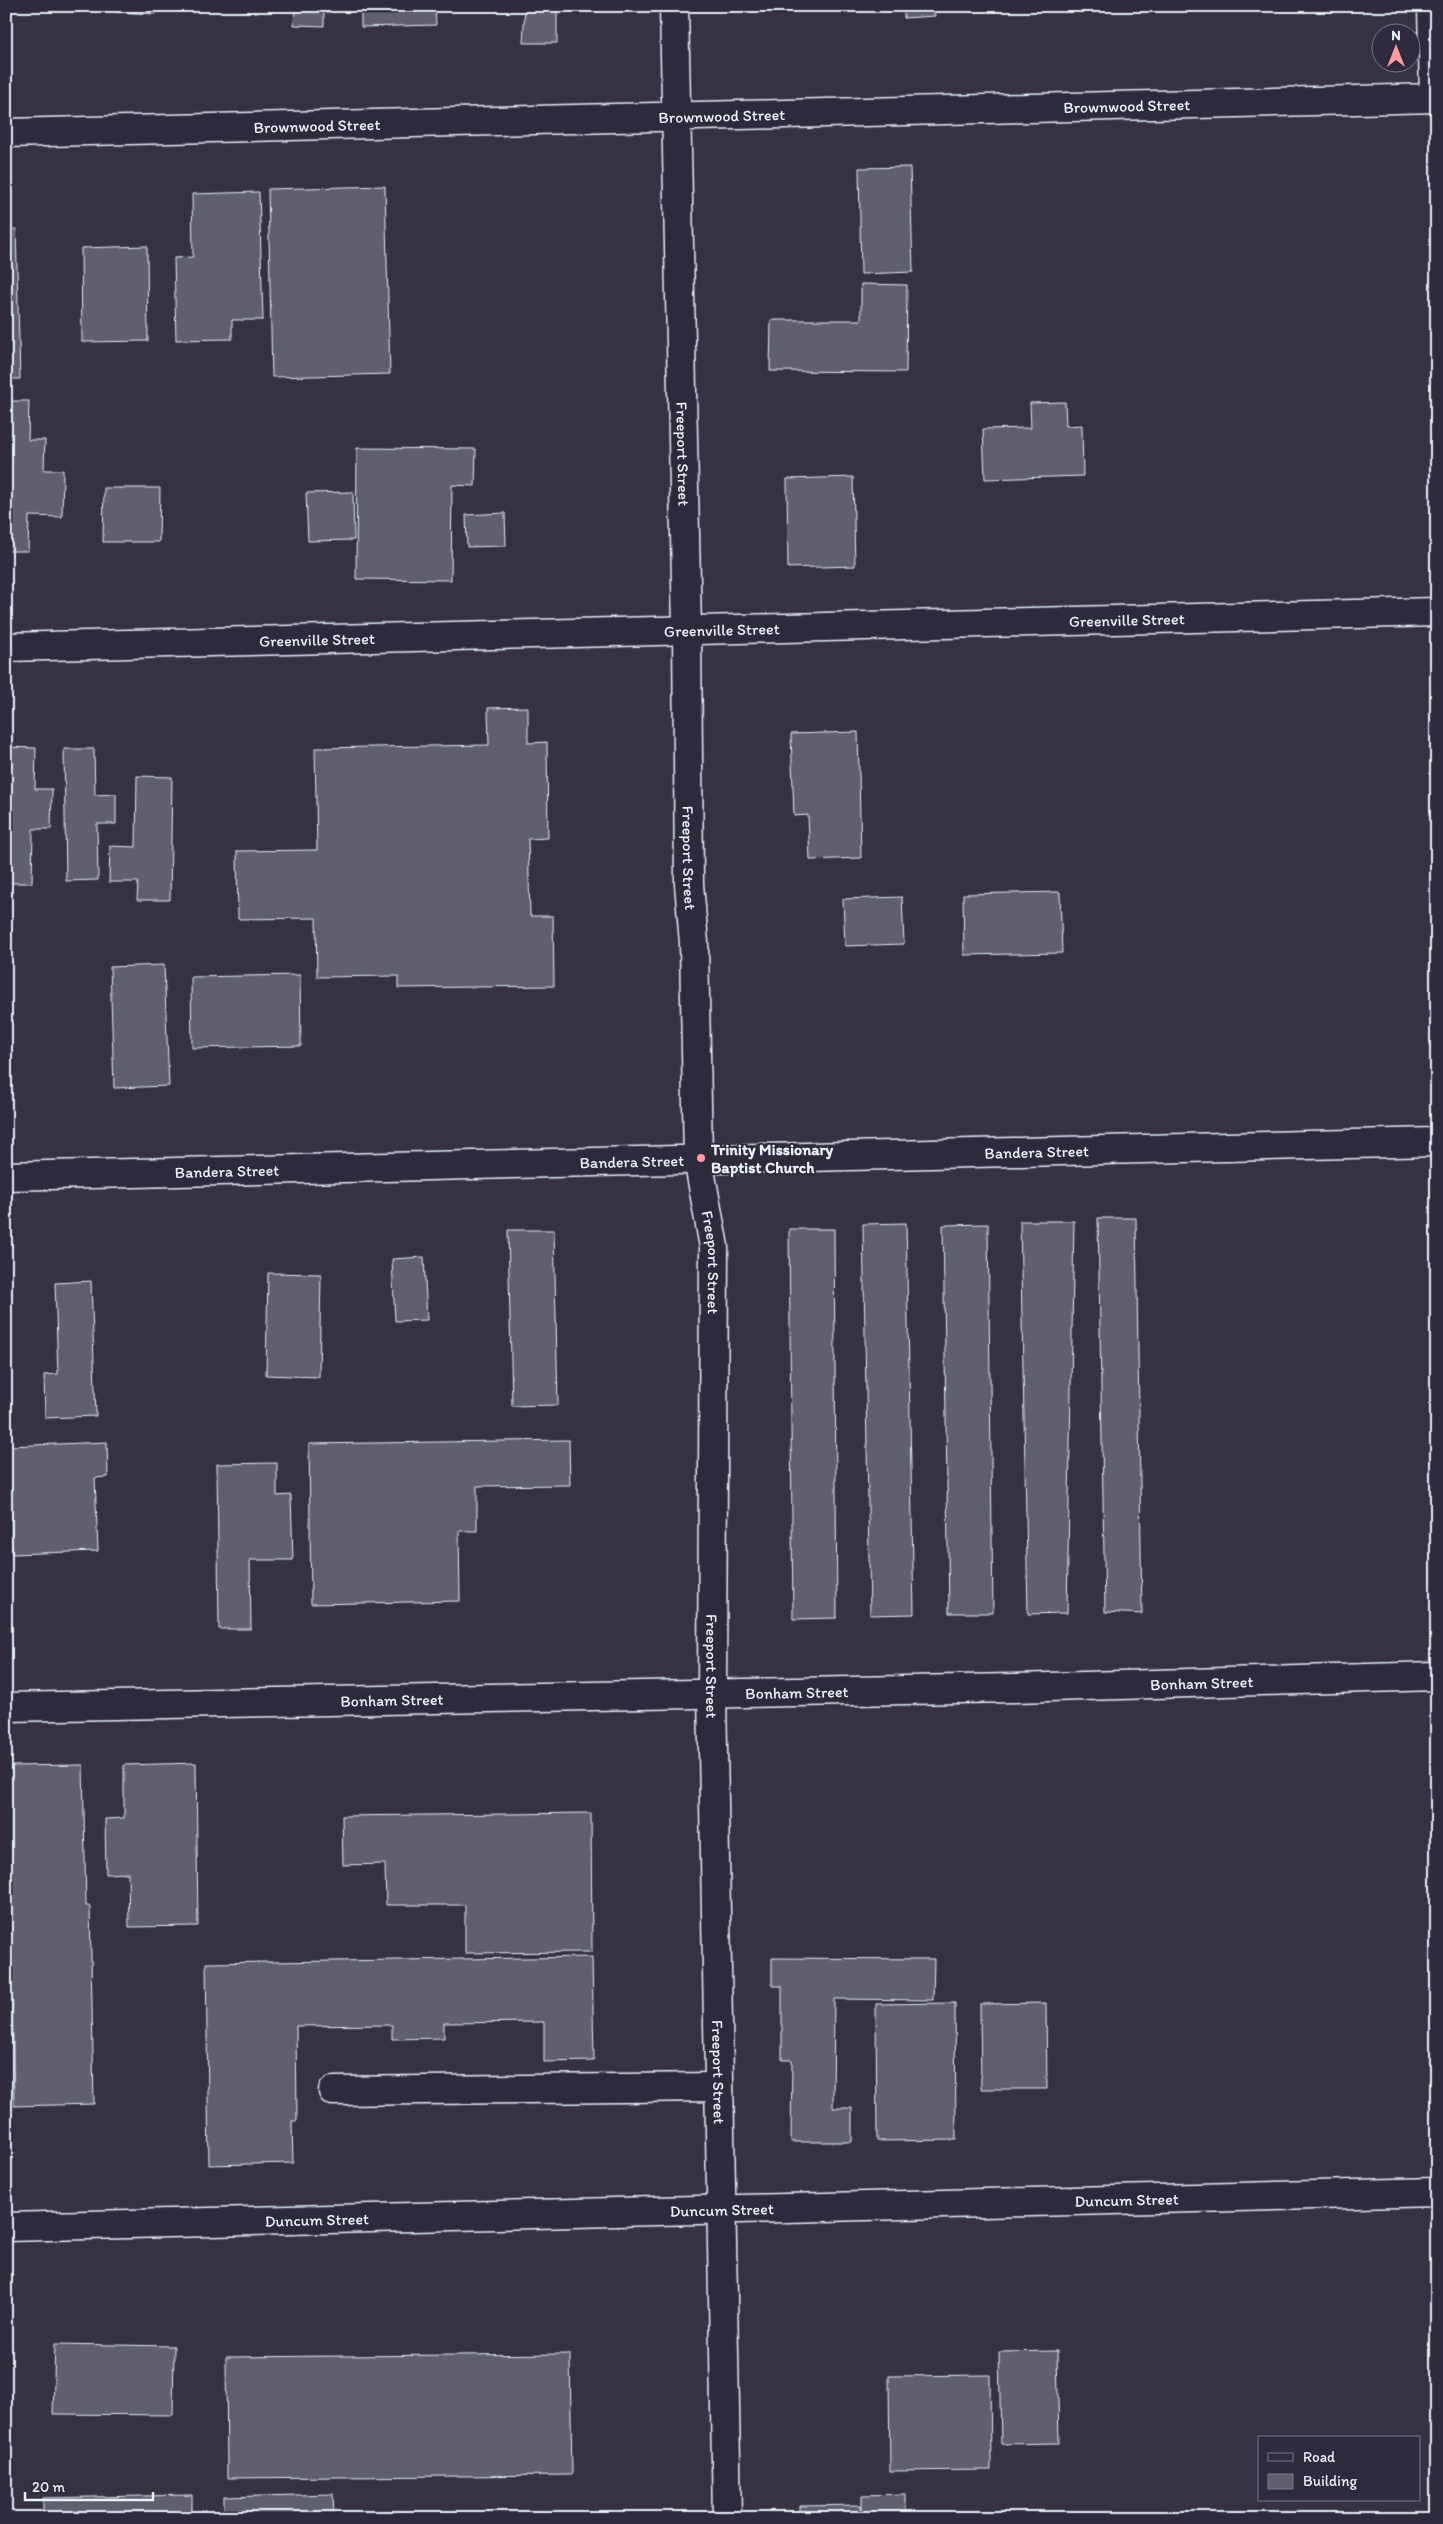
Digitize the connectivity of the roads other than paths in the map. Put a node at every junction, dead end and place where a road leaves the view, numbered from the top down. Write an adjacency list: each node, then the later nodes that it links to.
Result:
1 (674, 6): 4 (street, Freeport Street)
2 (1432, 6): 3 (street)
3 (1435, 98): 4 (street, Brownwood Street)
4 (676, 116): 5 (street, Brownwood Street); 7 (street, Freeport Street)
5 (6, 133)
6 (1437, 612): 7 (street, Greenville Street)
7 (687, 631): 8 (street, Greenville Street); 10 (street, Freeport Street)
8 (6, 647)
9 (1437, 1142): 10 (street, Bandera Street)
10 (698, 1159): 11 (street, Bandera Street); 13 (street, Freeport Street)
11 (6, 1176)
12 (1437, 1676): 13 (street, Bonham Street)
13 (712, 1693): 14 (street, Bonham Street); 15 (street, Freeport Street)
14 (6, 1707)
15 (718, 2087): 16 (street); 18 (street, Freeport Street)
16 (333, 2091)
17 (1437, 2192): 18 (street, Duncum Street)
18 (721, 2209): 19 (street, Duncum Street); 20 (street, Freeport Street)
19 (6, 2227)
20 (727, 2518)

